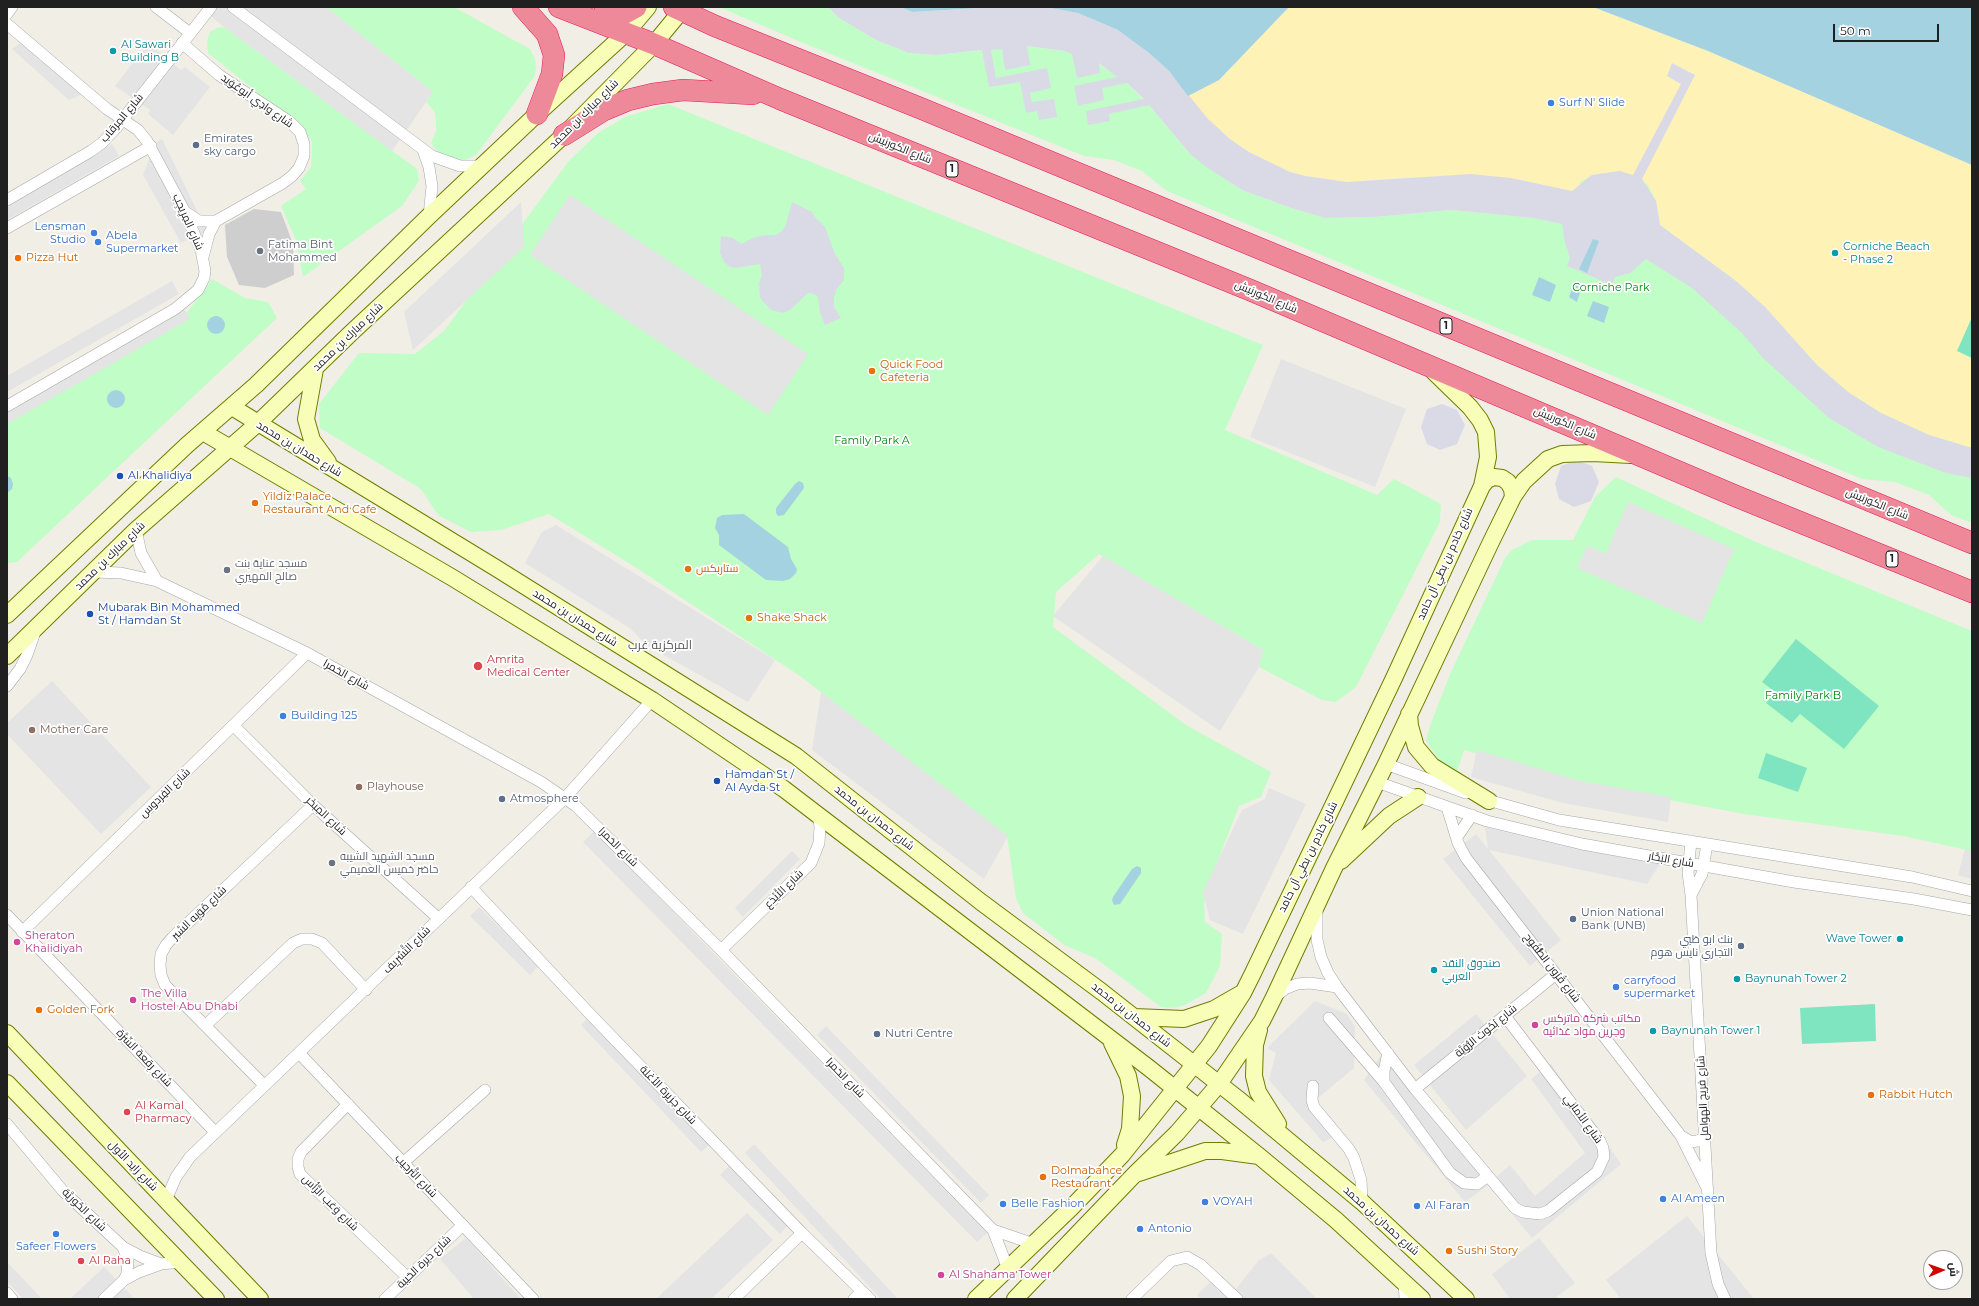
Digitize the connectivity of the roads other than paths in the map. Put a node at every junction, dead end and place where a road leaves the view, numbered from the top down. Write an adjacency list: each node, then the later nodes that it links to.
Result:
1 (12, 7): 11 (street)
2 (156, 7): 14 (street)
3 (211, 7): 14 (street, شارع المِرقاب)
4 (233, 7): 22 (street)
5 (522, 7): 18 (highway)
6 (559, 7): 13 (highway, شارع الكورنيش / 1)
7 (605, 7): 8 (highway)
8 (636, 7)
9 (648, 7): 13 (main road)
10 (678, 9): 16 (main road, شارع مبارك بن محمد); 42 (highway, شارع الكورنيش / 1)
11 (7, 14)
12 (7, 24): 19 (street, شارع المِرِيجِب)
13 (626, 32): 16 (highway, شارع الكورنيش / 1); 18 (main road)
14 (190, 33): 15 (street, شارع المِرقاب)
15 (182, 43): 19 (street, شارع المِرقاب); 27 (street, شارع وادِي أبوعُوَيد)
16 (654, 44): 17 (highway, شارع الكورنيش / 1); 20 (main road, شارع مبارك بن محمد)
17 (772, 95): 20 (highway); 30 (highway, شارع الكورنيش / 1)
18 (536, 114): 23 (main road)
19 (122, 120): 21 (street, شارع المِرِيجِب); 24 (street, شارع المِرقاب)
20 (564, 135): 31 (main road, شارع مبارك بن محمد)
21 (150, 146): 25 (street, شارع المِرِيجِب); 28 (street)
22 (423, 150): 23 (street); 26 (street)
23 (482, 166): 26 (main road)
24 (7, 200)
25 (185, 212): 27 (street); 29 (street, شارع المِرِيجِب)
26 (429, 216): 33 (main road)
27 (216, 221): 29 (street)
28 (7, 228)
29 (203, 257): 32 (street, شارع المِرِيجِب)
30 (1424, 364): 37 (highway, شارع الكورنيش / 1); 39 (main road, شارع خادم بن بطي آل حامد)
31 (316, 368): 34 (main road, شارع مبارك بن محمد); 38 (main road)
32 (7, 406)
33 (232, 407): 34 (main road, شارع حمدان بن محمد); 35 (main road)
34 (257, 424): 36 (main road, شارع مبارك بن محمد); 38 (main road, شارع حمدان بن محمد)
35 (203, 432): 36 (main road); 46 (main road)
36 (230, 447): 41 (main road, شارع مبارك بن محمد); 52 (main road)
37 (1640, 455): 40 (main road); 45 (highway, شارع الكورنيش / 1)
38 (336, 471): 87 (main road, شارع حمدان بن محمد)
39 (1482, 486): 40 (main road); 84 (main road, شارع خادم بن بطي آل حامد)
40 (1513, 497): 53 (main road)
41 (136, 530): 43 (main road, شارع مبارك بن محمد); 44 (street)
42 (1972, 543)
43 (95, 572): 44 (street, شارع الحَمرا); 48 (main road, شارع مبارك بن محمد)
44 (156, 581): 49 (street, شارع الحَمرا)
45 (1972, 592)
46 (13, 604): 47 (main road)
47 (7, 616)
48 (37, 626): 50 (main road, شارع مبارك بن محمد); 51 (street)
49 (307, 654): 54 (street, شارع الفِردوس); 58 (street, شارع الحَمرا)
50 (7, 656)
51 (7, 686)
52 (652, 700): 58 (street, شارع التَّشرِيف); 62 (main road)
53 (1409, 714): 55 (main road); 59 (main road)
54 (234, 726): 60 (street, شارع المِبخَر); 79 (street, شارع الفِردوس)
55 (1386, 764): 56 (main road); 59 (street, شارع البَحَّار)
56 (1377, 782): 57 (street, شارع البَحَّار); 69 (main road)
57 (1418, 797): 61 (street, شارع البَحَّار); 69 (main road)
58 (565, 798): 71 (street, شارع التَّشرِيف); 80 (street, شارع الحَمرا)
59 (1489, 801): 65 (street, شارع البَحَّار)
60 (313, 805): 78 (street, شارع المِبخَر); 90 (street, شارع مُوَيِه السَّبر)
61 (1447, 807): 63 (street, شارع البَحَّار); 64 (street, شارع قُرُون الطُّفُوح)
62 (818, 814): 80 (street, شارع الأَيْدَع); 92 (main road)
63 (1472, 816): 64 (street); 67 (street, شارع البَحَّار)
64 (1457, 837): 81 (street, شارع قُرُون الطُّفُوح)
65 (1692, 841): 66 (street, شارع البَحَّار); 67 (street, شارع فريج الهوامل)
66 (1707, 844): 68 (street); 70 (street, شارع البَحَّار)
67 (1688, 863): 68 (street, شارع البَحَّار); 73 (street, شارع فريج الهوامل)
68 (1704, 866): 73 (street); 74 (street, شارع البَحَّار)
69 (1334, 868): 75 (main road)
70 (1924, 880): 72 (street, شارع البَحَّار); 74 (street)
71 (471, 887): 78 (street, شارع التَّشرِيف); 121 (street, شارع جزيرة الأغلة)
72 (1972, 891)
73 (1691, 894): 109 (street, شارع فريج الهوامل)
74 (1914, 899): 76 (street, شارع البَحَّار)
75 (1317, 906): 82 (street, شارع الأمانِي); 85 (main road)
76 (1972, 910)
77 (7, 916): 79 (street, شارع رِقعة السِّرَّة)
78 (439, 919): 83 (street, شارع التَّشرِيف)
79 (22, 932): 107 (street, شارع رِقعة السِّرَّة)
80 (721, 950): 120 (street, شارع الحَمرا)
81 (1556, 974): 86 (street, شارع بُحُوث الرُّوَيَّة); 108 (street, شارع قُرُون الطُّفُوح)
82 (1337, 987): 85 (street); 94 (street, شارع الأمانِي)
83 (366, 990): 90 (street); 93 (street, شارع التَّشرِيف)
84 (1243, 993): 87 (main road); 95 (main road, شارع خادم بن بطي آل حامد)
85 (1274, 997): 89 (main road)
86 (1505, 1016): 102 (street, شارع بُحُوث الرُّوَيَّة); 115 (street, شارع الأمانِي)
87 (1134, 1017): 95 (main road, شارع حمدان بن محمد)
88 (1329, 1018): 96 (street)
89 (1262, 1021): 98 (main road); 110 (main road)
90 (206, 1025): 99 (street, شارع مُوَيِه السَّبر)
91 (7, 1033): 117 (main road, شارع زايد الأول)
92 (1110, 1038): 101 (main road); 111 (main road)
93 (299, 1053): 99 (street, شارع التَّشرِيف); 104 (street, شارع التَّرحِيب)
94 (1388, 1053): 96 (street); 102 (street, شارع الأمانِي)
95 (1194, 1065): 98 (main road, شارع حمدان بن محمد); 101 (main road, شارع خادم بن بطي آل حامد)
96 (1384, 1082): 115 (street)
97 (7, 1083): 124 (main road)
98 (1219, 1084): 105 (main road); 110 (main road, شارع حمدان بن محمد)
99 (264, 1085): 107 (street, شارع التَّشرِيف)
100 (1313, 1086): 118 (street)
101 (1174, 1089): 105 (main road); 111 (main road, شارع خادم بن بطي آل حامد)
102 (1415, 1089): 115 (street, شارع الأمانِي)
103 (485, 1090): 113 (street)
104 (348, 1104): 113 (street, شارع التَّرحِيب); 127 (street, شارع وَعَب الرَّأس)
105 (1198, 1108): 112 (main road); 114 (main road)
106 (7, 1124): 123 (street, شارع الحُوريَّة)
107 (215, 1132): 117 (street, شارع التَّشرِيف)
108 (1680, 1136): 109 (street); 116 (street, شارع قُرُون الطُّفُوح)
109 (1705, 1138): 116 (street, شارع فريج الهوامل)
110 (1291, 1142): 118 (main road, شارع حمدان بن محمد)
111 (1122, 1155): 122 (main road, شارع خادم بن بطي آل حامد)
112 (1259, 1156): 114 (main road); 129 (main road)
113 (404, 1162): 119 (street, شارع التَّرحِيب)
114 (1134, 1175): 140 (main road)
115 (1488, 1176)
116 (1708, 1190): 146 (street, شارع فريج الهوامل)
117 (166, 1200): 135 (main road, شارع زايد الأول)
118 (1362, 1202): 145 (main road, شارع حمدان بن محمد)
119 (463, 1225): 127 (street, شارع دَيرة الحَيبة); 137 (street, شارع التَّرحِيب)
120 (993, 1230): 122 (street, شارع الحَمرا); 126 (street, شارع الحَمرا)
121 (802, 1233): 131 (street, شارع جزيرة الأغلة); 138 (street)
122 (1034, 1244): 126 (main road, شارع خادم بن بطي آل حامد)
123 (123, 1247): 125 (street, شارع الحُوريَّة); 128 (street)
124 (181, 1262): 125 (street, شارع الحُوريَّة); 134 (main road)
125 (161, 1264): 128 (street)
126 (1008, 1269): 139 (main road, شارع خادم بن بطي آل حامد)
127 (408, 1278): 136 (street, شارع دَيرة الحَيبة)
128 (124, 1280): 133 (street)
129 (1404, 1281): 143 (street); 144 (main road)
130 (7, 1293): 132 (street)
131 (862, 1296)
132 (12, 1299)
133 (104, 1299)
134 (216, 1299)
135 (260, 1299)
136 (385, 1299)
137 (533, 1299)
138 (734, 1299)
139 (976, 1299)
140 (1015, 1299)
141 (1132, 1299): 142 (street)
142 (1237, 1299)
143 (1405, 1299)
144 (1422, 1299)
145 (1466, 1299)
146 (1725, 1299)

